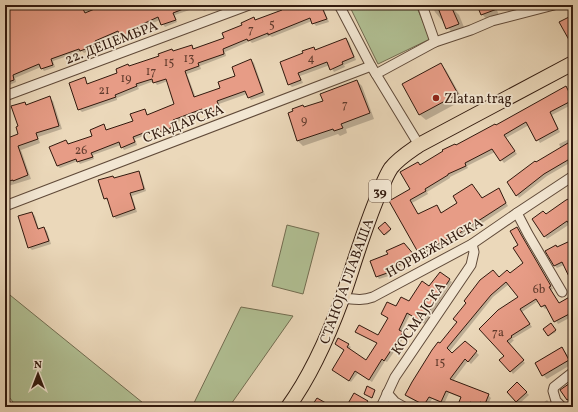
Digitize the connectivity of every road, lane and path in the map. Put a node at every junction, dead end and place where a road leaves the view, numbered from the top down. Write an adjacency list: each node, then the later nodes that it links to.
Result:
1 (249, 5): 9 (street, 22. ДЕЦЕМБРА)
2 (339, 5): 7 (street)
3 (422, 5): 5 (street)
4 (554, 5): 5 (street)
5 (435, 42): 8 (street)
6 (573, 63): 10 (main road, СТАНОЈА ГЛАВАША / 39)
7 (371, 66): 8 (street); 12 (street, СКАДАРСКА)
8 (376, 74): 10 (street)
9 (5, 96)
10 (419, 145): 16 (main road, СТАНОЈА ГЛАВАША / 39)
11 (573, 176): 13 (street, НОРВЕЖАНСКА)
12 (5, 206)
13 (517, 213): 14 (street, НОРВЕЖАНСКА); 15 (street)
14 (472, 244): 16 (street, НОРВЕЖАНСКА); 18 (street, КОСМАЈСКА)
15 (562, 292)
16 (342, 298): 19 (main road, СТАНОЈА ГЛАВАША / 39)
17 (573, 372): 22 (street)
18 (387, 393): 20 (street, КОСМАЈСКА); 21 (street)
19 (288, 407)
20 (381, 407)
21 (404, 407)
22 (562, 407)

